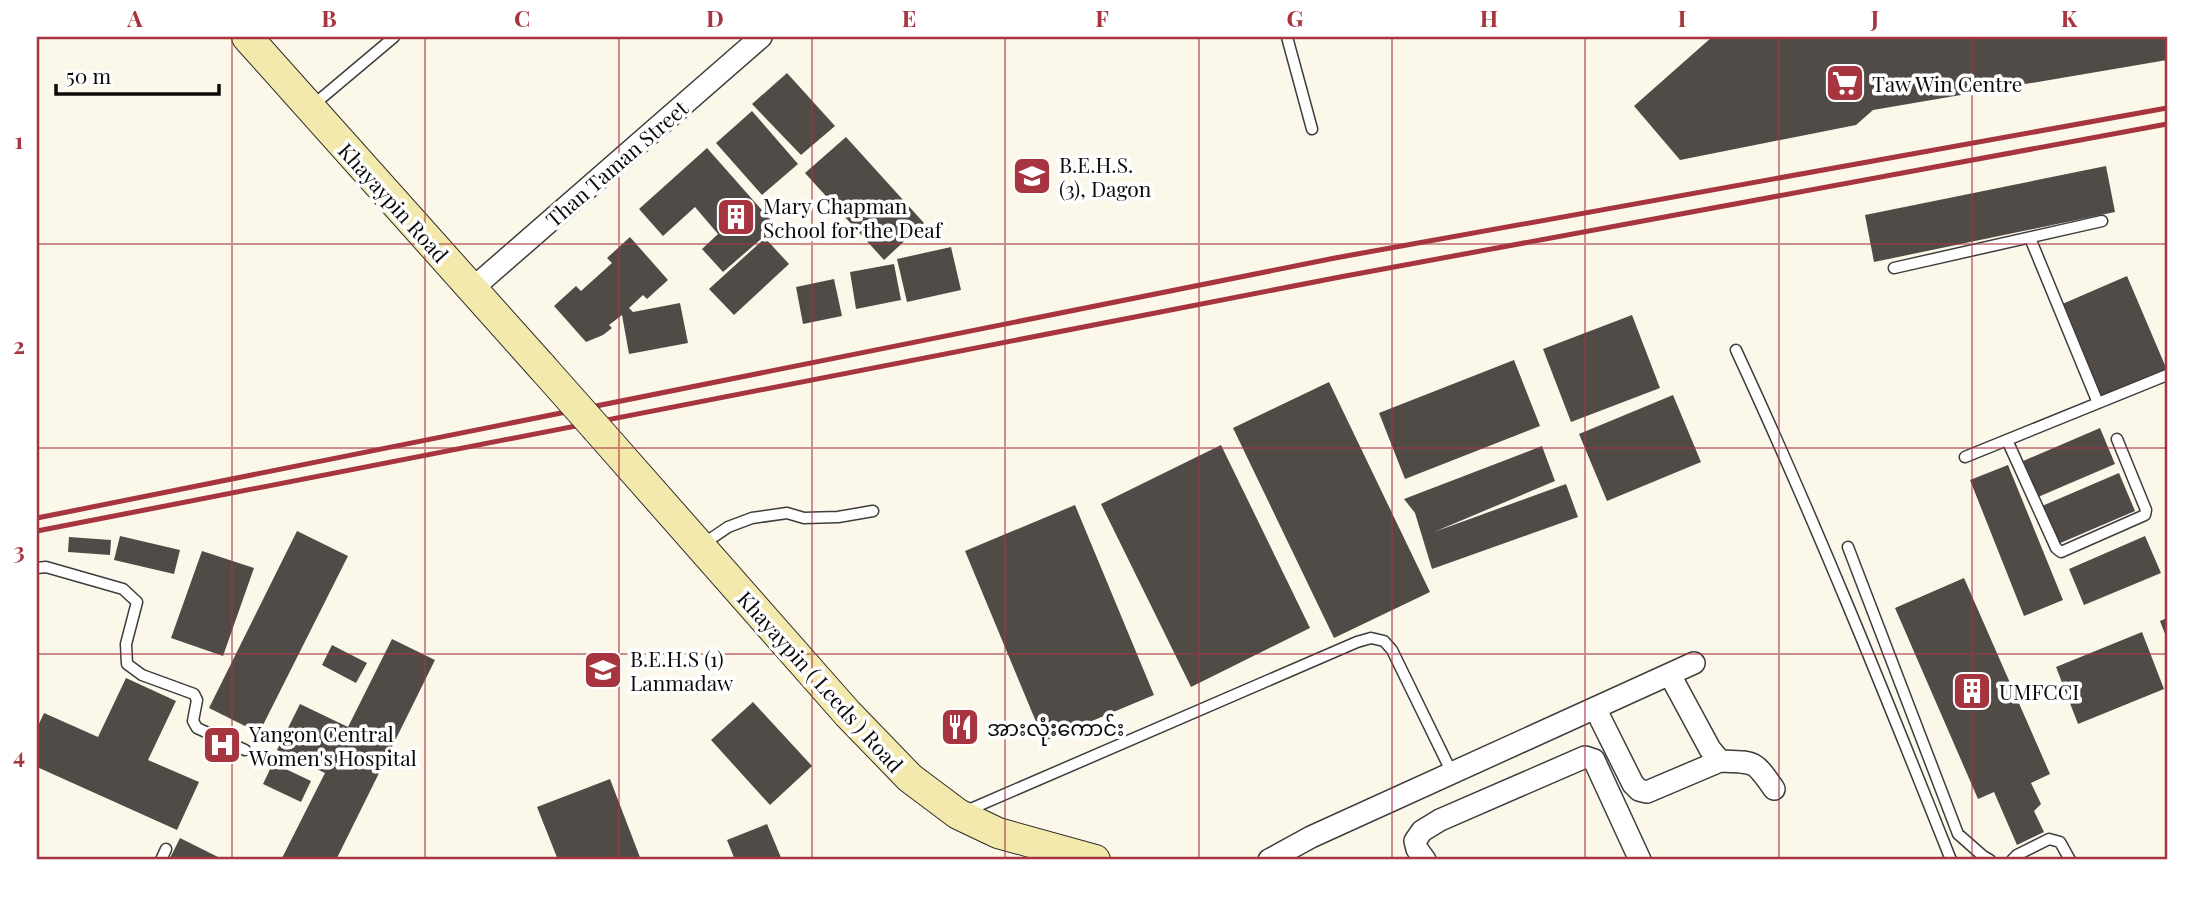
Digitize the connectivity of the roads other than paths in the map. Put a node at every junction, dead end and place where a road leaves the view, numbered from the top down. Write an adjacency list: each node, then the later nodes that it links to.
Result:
1 (247, 37): 5 (street, Khayaypin Road)
2 (394, 37): 5 (lane)
3 (761, 37): 10 (street, Than Taman Street)
4 (1287, 37): 6 (lane)
5 (310, 108): 10 (street, Khayaypin Road)
6 (1312, 129)
7 (2102, 221): 8 (lane)
8 (2030, 238): 9 (lane); 13 (lane)
9 (1894, 268)
10 (472, 289): 14 (street, Khayaypin Road, bridge)
11 (1736, 351): 36 (lane)
12 (2167, 375): 13 (lane)
13 (2098, 403): 16 (lane)
14 (597, 429): 19 (street, Khayaypin ( Leeds ) Road)
15 (2117, 439): 16 (lane)
16 (2007, 440): 17 (lane)
17 (1965, 457)
18 (873, 511): 19 (lane)
19 (701, 546): 29 (street, Khayaypin ( Leeds ) Road)
20 (1848, 547): 37 (lane)
21 (37, 568): 25 (lane)
22 (1694, 663): 23 (street)
23 (1670, 676): 24 (street); 26 (street)
24 (1595, 708): 26 (street); 27 (street)
25 (245, 750)
26 (1720, 761): 28 (street)
27 (1452, 773): 29 (lane); 33 (street)
28 (1774, 789)
29 (958, 814): 32 (street, Khayaypin ( Leeds ) Road)
30 (166, 849): 31 (lane)
31 (161, 860)
32 (1095, 860)
33 (1269, 860)
34 (1425, 860): 35 (street)
35 (1640, 860)
36 (1951, 860)
37 (1990, 860)
38 (2012, 860): 39 (lane)
39 (2070, 860)

